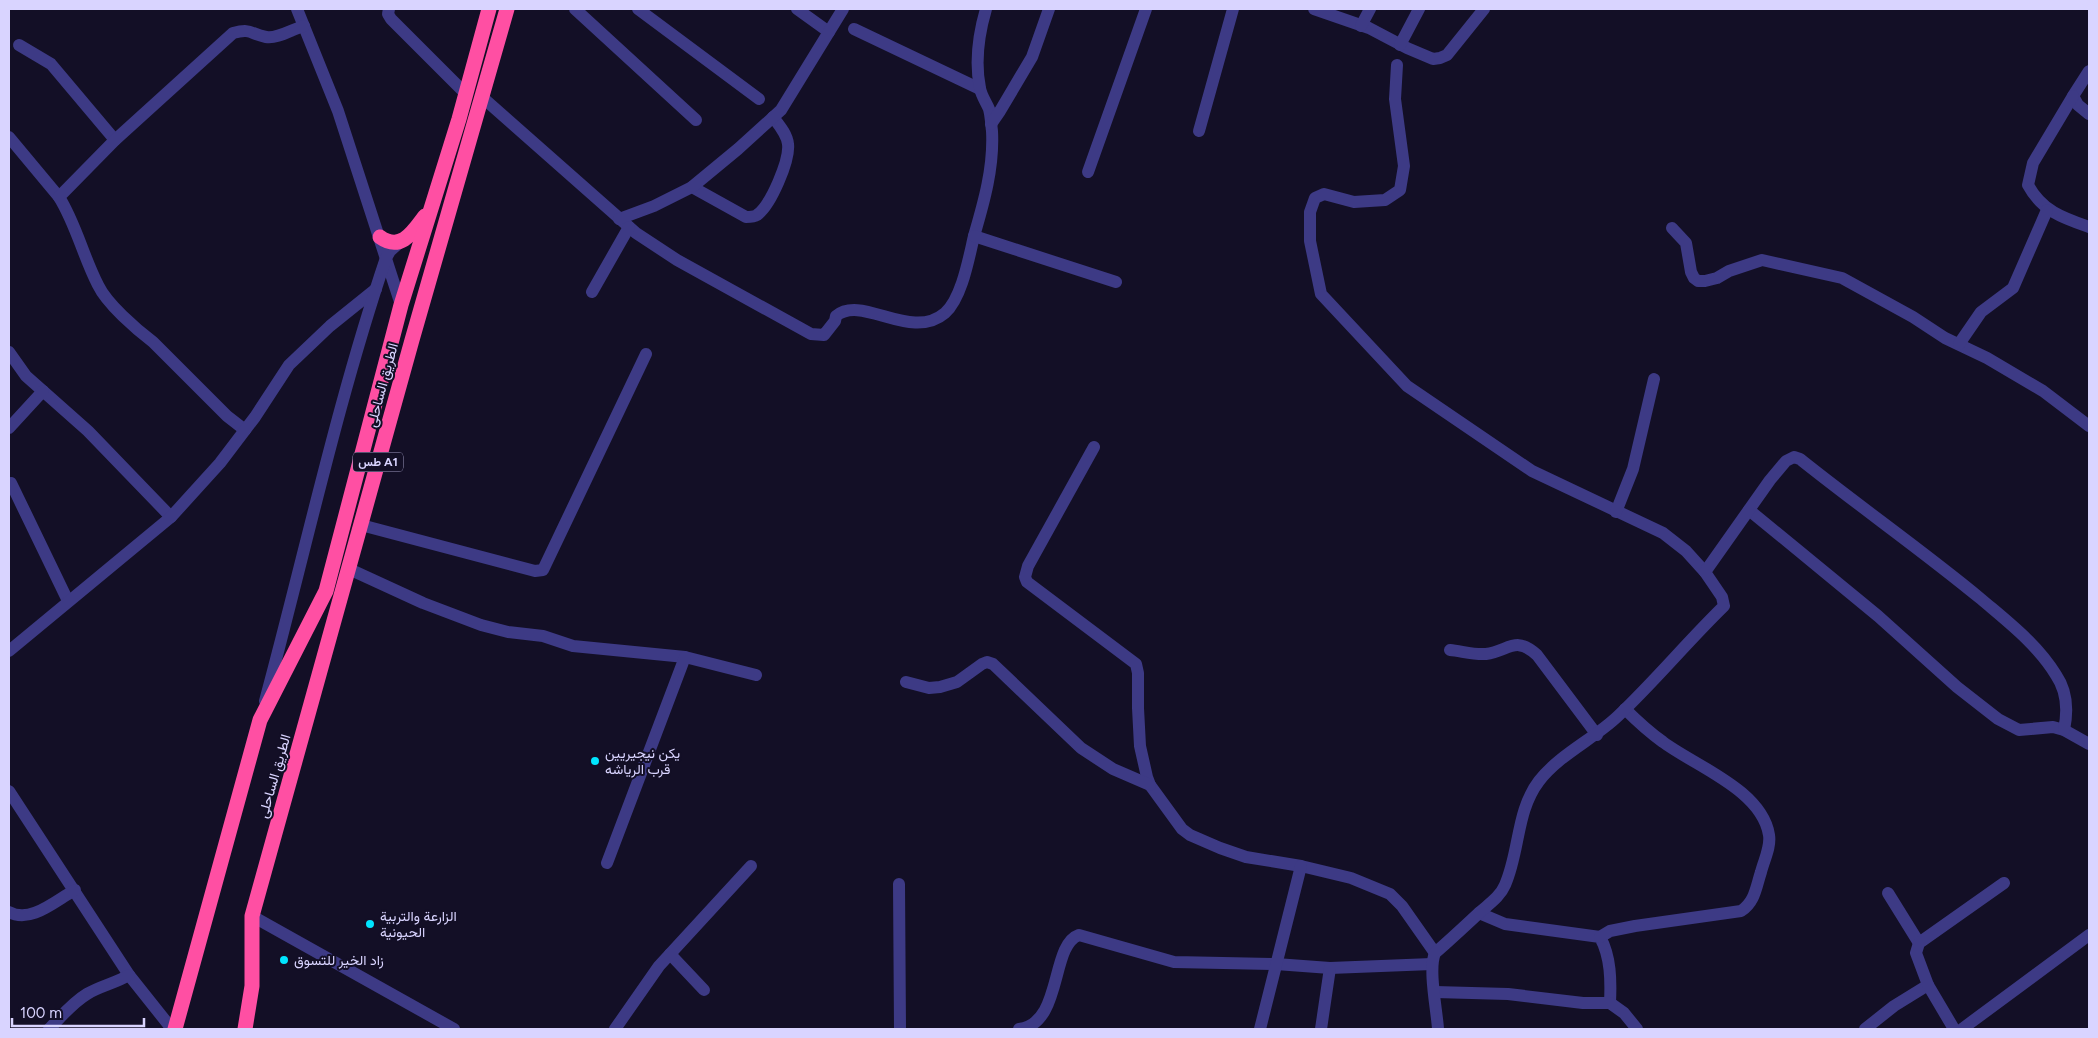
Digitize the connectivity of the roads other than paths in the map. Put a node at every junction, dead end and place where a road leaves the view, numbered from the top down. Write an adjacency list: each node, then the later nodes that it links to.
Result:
1 (297, 9): 17 (street)
2 (389, 9): 26 (street)
3 (489, 9): 26 (highway, الطريق الساحلى / طس A1)
4 (508, 9): 28 (highway, الطريق الساحلى / طس A1)
5 (576, 9): 32 (street)
6 (638, 9): 29 (street)
7 (798, 9): 20 (street)
8 (843, 9): 20 (street)
9 (986, 9): 25 (street)
10 (1049, 9): 33 (street)
11 (1146, 9): 37 (street)
12 (1233, 9): 34 (street)
13 (1314, 9): 18 (street)
14 (1370, 9): 18 (street)
15 (1419, 9): 21 (street)
16 (1484, 9): 21 (street)
17 (304, 26): 36 (street); 46 (street)
18 (1362, 26): 21 (street)
19 (854, 29): 25 (street)
20 (829, 32): 31 (street)
21 (1400, 44)
22 (19, 45): 36 (street)
23 (1397, 65): 64 (street)
24 (2089, 71): 27 (street)
25 (980, 89): 33 (street)
26 (466, 94): 40 (highway, الطريق الساحلى / طس A1)
27 (2073, 96): 30 (street); 41 (street)
28 (482, 97): 42 (street); 66 (highway, الطريق الساحلى / طس A1)
29 (759, 98)
30 (2089, 114)
31 (774, 116): 38 (street); 38 (street)
32 (696, 120)
33 (991, 124): 45 (street)
34 (1199, 131)
35 (9, 137): 39 (street)
36 (115, 140): 39 (street)
37 (1088, 172)
38 (692, 187): 42 (street)
39 (59, 197): 60 (street)
40 (430, 209): 47 (highway); 52 (highway, الطريق الساحلى / طس A1)
41 (2047, 210): 43 (street); 53 (street)
42 (624, 223): 45 (street); 51 (street)
43 (2089, 227)
44 (1672, 228): 53 (street)
45 (974, 236): 49 (street)
46 (380, 237): 47 (highway); 48 (street)
47 (400, 242): 48 (street)
48 (386, 258): 50 (street); 52 (street)
49 (1116, 282)
50 (376, 289): 60 (street); 76 (street)
51 (592, 292)
52 (401, 305): 76 (highway, الطريق الساحلى / طس A1)
53 (1959, 344): 58 (street)
54 (9, 352): 57 (street)
55 (646, 354): 66 (street)
56 (1654, 379): 64 (street)
57 (43, 391): 59 (street); 65 (street)
58 (2089, 426)
59 (9, 428)
60 (245, 430): 65 (street)
61 (1094, 447): 80 (street)
62 (10, 482): 69 (street)
63 (1749, 510): 68 (street); 77 (street); 77 (street)
64 (1616, 512): 68 (street)
65 (171, 517): 69 (street)
66 (361, 525): 67 (highway, الطريق الساحلى / طس A1)
67 (349, 569): 72 (street); 91 (highway, الطريق الساحلى / طس A1)
68 (1705, 572): 75 (street)
69 (68, 601): 71 (street)
70 (1450, 650): 78 (street)
71 (9, 651)
72 (685, 657): 73 (street); 82 (street)
73 (756, 675)
74 (906, 682): 80 (street)
75 (1625, 709): 78 (street); 93 (street)
76 (260, 720): 105 (highway, الطريق الساحلى)
77 (2064, 730): 79 (street)
78 (1597, 735): 90 (street)
79 (2089, 744)
80 (1150, 785): 84 (street)
81 (9, 791): 87 (street)
82 (607, 863)
83 (751, 866): 95 (street)
84 (1301, 866): 96 (street); 97 (street)
85 (2004, 883): 94 (street)
86 (898, 884): 109 (street)
87 (75, 890): 89 (street); 99 (street)
88 (1888, 892): 94 (street)
89 (9, 912)
90 (1480, 913): 93 (street); 96 (street)
91 (252, 916): 106 (highway, الطريق الساحلى); 107 (street)
92 (2089, 935): 117 (street)
93 (1600, 937): 103 (street)
94 (1919, 944): 100 (street)
95 (670, 954): 101 (street); 108 (street)
96 (1433, 958): 98 (street); 102 (street)
97 (1276, 964): 98 (street); 110 (street); 111 (street)
98 (1330, 968): 112 (street)
99 (130, 975): 104 (street); 105 (street)
100 (1928, 985): 115 (street); 116 (street)
101 (704, 990)
102 (1435, 992): 103 (street); 113 (street)
103 (1610, 1003): 114 (street)
104 (49, 1029)
105 (174, 1029)
106 (245, 1029)
107 (454, 1029)
108 (615, 1029)
109 (900, 1029)
110 (1019, 1029)
111 (1260, 1029)
112 (1321, 1029)
113 (1438, 1029)
114 (1637, 1029)
115 (1865, 1029)
116 (1954, 1029)
117 (1962, 1029)

